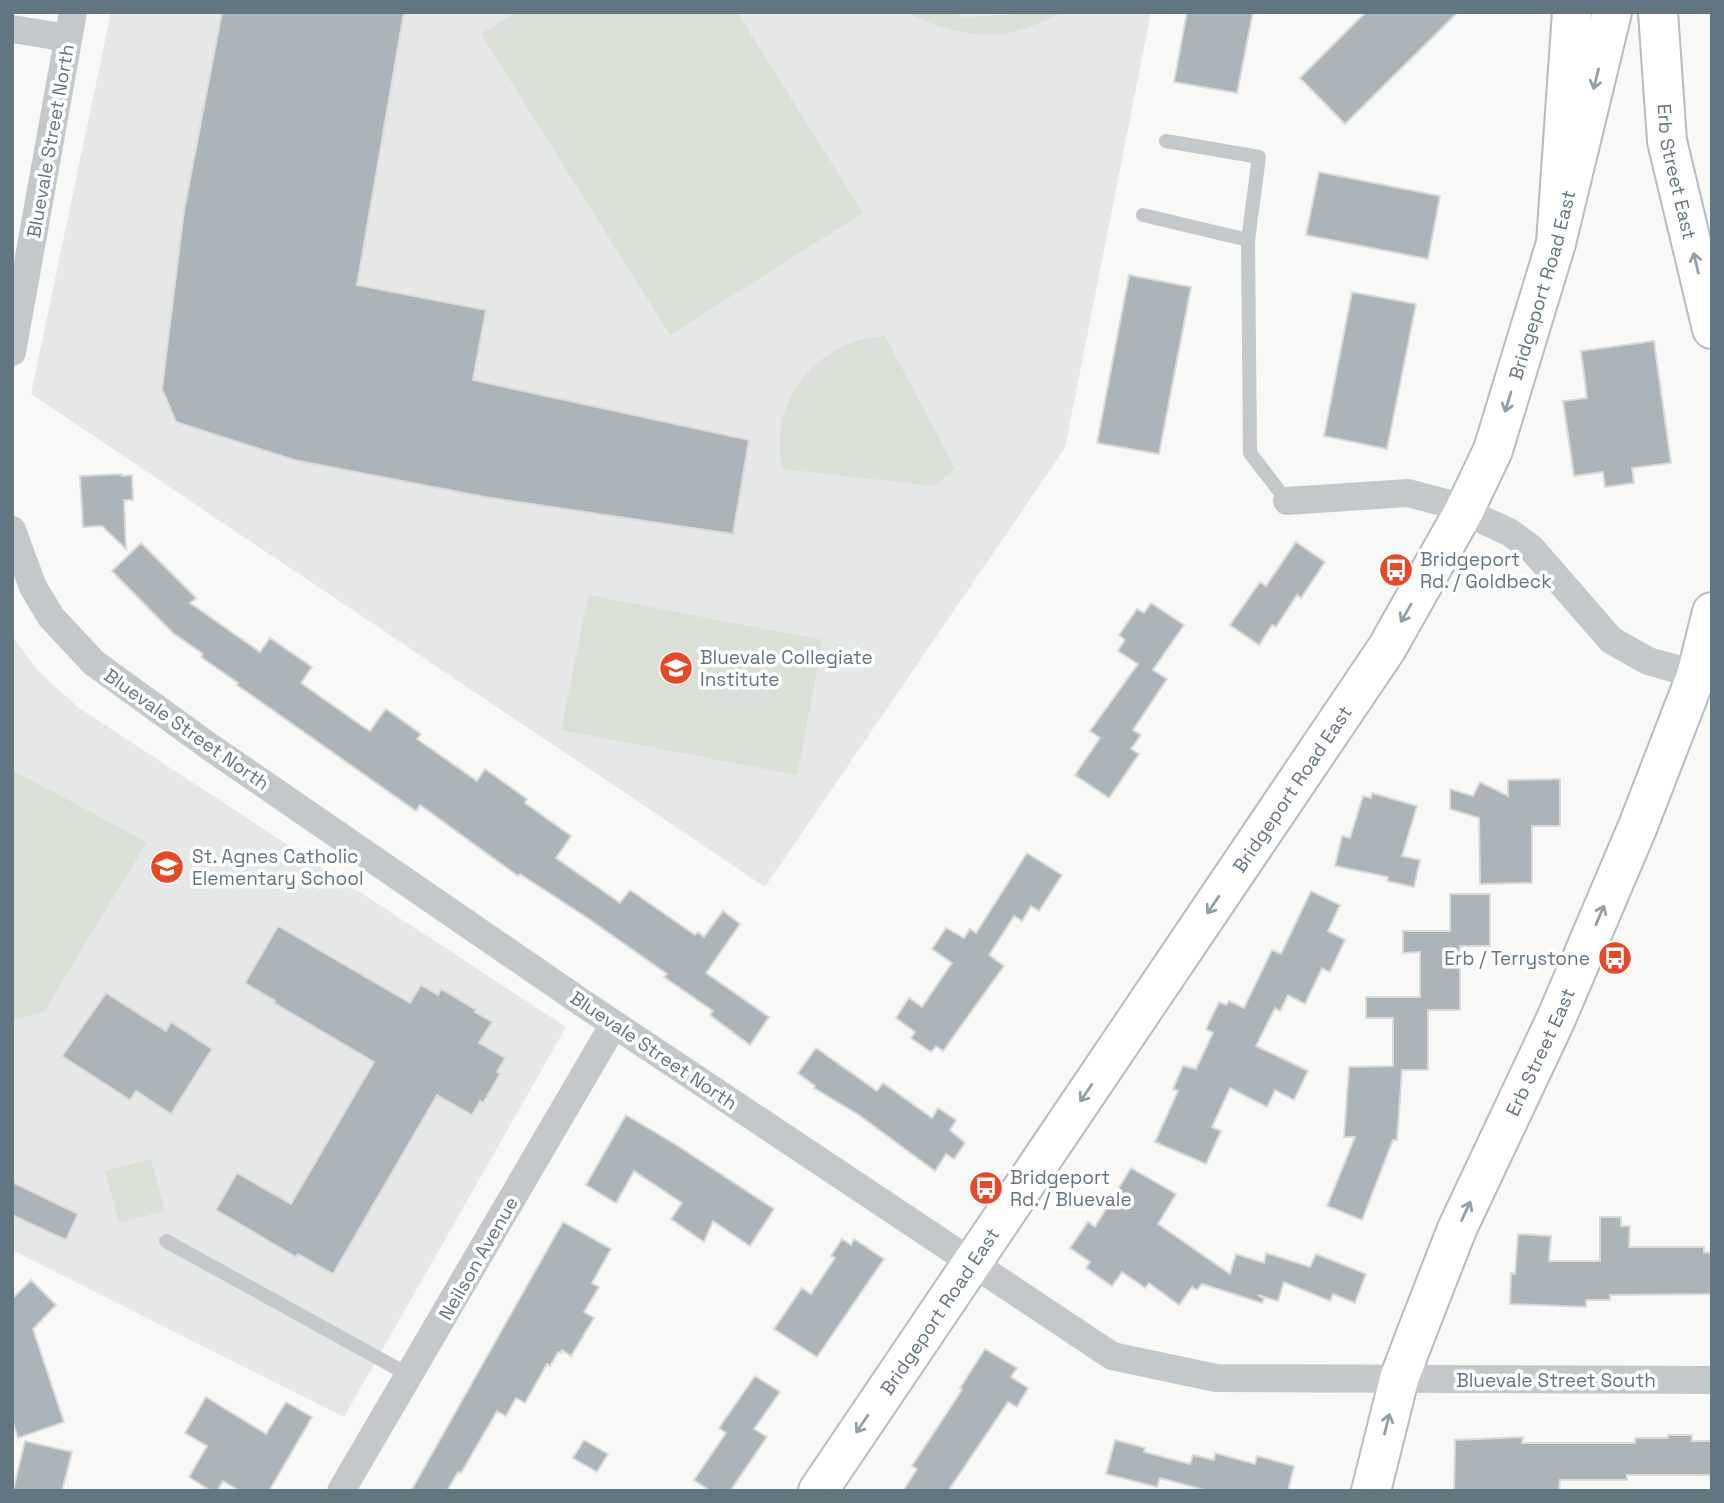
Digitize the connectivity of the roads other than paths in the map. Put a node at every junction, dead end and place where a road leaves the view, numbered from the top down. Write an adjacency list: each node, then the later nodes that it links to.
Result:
1 (1572, 12): 9 (main road)
2 (1612, 12): 9 (main road, Bridgeport Road East, one-way to 9)
3 (1658, 12): 10 (main road, Erb Street East, one-way to 3)
4 (71, 25): 5 (street); 11 (street, Bluevale Street North)
5 (12, 29)
6 (1166, 141): 8 (lane)
7 (1143, 215): 8 (lane)
8 (1248, 240): 12 (lane)
9 (1556, 243): 13 (main road, Bridgeport Road East, one-way to 13)
10 (1712, 329)
11 (12, 352)
12 (1287, 501): 13 (street)
13 (1464, 511): 16 (street); 19 (main road, Bridgeport Road East, one-way to 19)
14 (12, 530): 17 (street, Bluevale Street North)
15 (1712, 612): 16 (main road, Erb Street East)
16 (1704, 678): 21 (main road, Erb Street East, one-way to 16)
17 (614, 1024): 19 (street, Bluevale Street North); 20 (street, Neilson Avenue)
18 (166, 1241): 20 (lane)
19 (971, 1262): 21 (street, Bluevale Street North); 24 (main road, Bridgeport Road East, one-way to 24)
20 (409, 1375): 23 (street, Neilson Avenue)
21 (1399, 1379): 22 (street, Bluevale Street South); 25 (main road, Erb Street East, one-way to 21)
22 (1712, 1380)
23 (341, 1491)
24 (818, 1491)
25 (1371, 1491)

